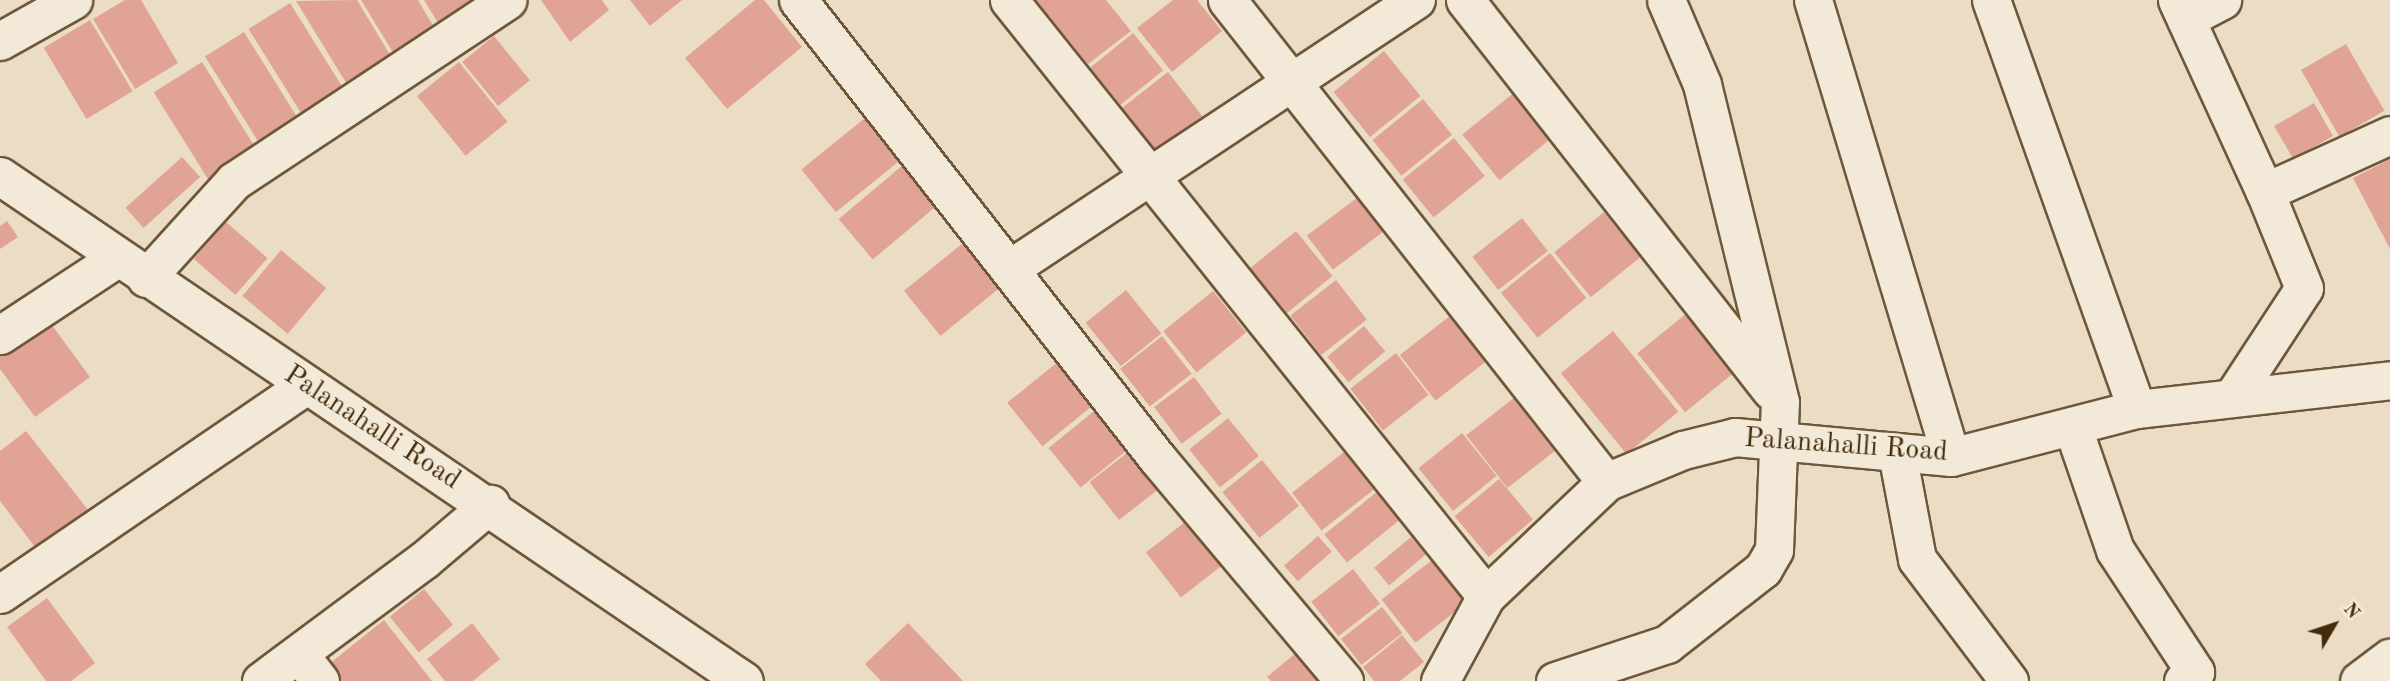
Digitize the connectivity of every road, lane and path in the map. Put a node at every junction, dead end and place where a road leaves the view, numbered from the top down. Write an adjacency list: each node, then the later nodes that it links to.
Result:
1 (73, 0): 13 (street)
2 (507, 0): 19 (street)
3 (798, 0): 20 (street)
4 (1009, 0): 16 (street)
5 (1227, 0): 14 (street)
6 (1416, 0): 14 (street)
7 (1465, 0): 25 (street)
8 (1666, 0): 25 (street)
9 (1813, 0): 30 (street)
10 (1991, 0): 26 (street)
11 (2222, 0): 12 (street)
12 (2181, 10): 18 (street)
13 (0, 41)
14 (1290, 79): 16 (street); 31 (street)
15 (2390, 135): 18 (street)
16 (1150, 174): 20 (street); 34 (street)
17 (7, 191): 19 (street, Palanahalli Road)
18 (2265, 192): 24 (street)
19 (132, 268): 21 (street); 23 (street, Palanahalli Road)
20 (1009, 270): 40 (street)
21 (0, 335)
22 (2390, 380): 24 (street, Palanahalli Road)
23 (305, 386): 32 (street, Palanahalli Road); 33 (street)
24 (2232, 398): 26 (street, Palanahalli Road)
25 (1780, 402): 28 (street)
26 (2137, 409): 27 (street, Palanahalli Road)
27 (2073, 428): 30 (street, Palanahalli Road); 43 (street)
28 (1782, 439): 29 (street, Palanahalli Road); 31 (street, Palanahalli Road); 41 (street)
29 (1897, 453): 30 (street, Palanahalli Road); 42 (street)
30 (1951, 457)
31 (1606, 482): 34 (street, Palanahalli Road)
32 (490, 505): 36 (street); 39 (street, Palanahalli Road)
33 (0, 594)
34 (1486, 596): 37 (street, Palanahalli Road)
35 (2390, 658): 44 (street)
36 (309, 668): 38 (street)
37 (1446, 678)
38 (261, 681)
39 (744, 681)
40 (1344, 681)
41 (1555, 681)
42 (2009, 681)
43 (2183, 681)
44 (2359, 681)

